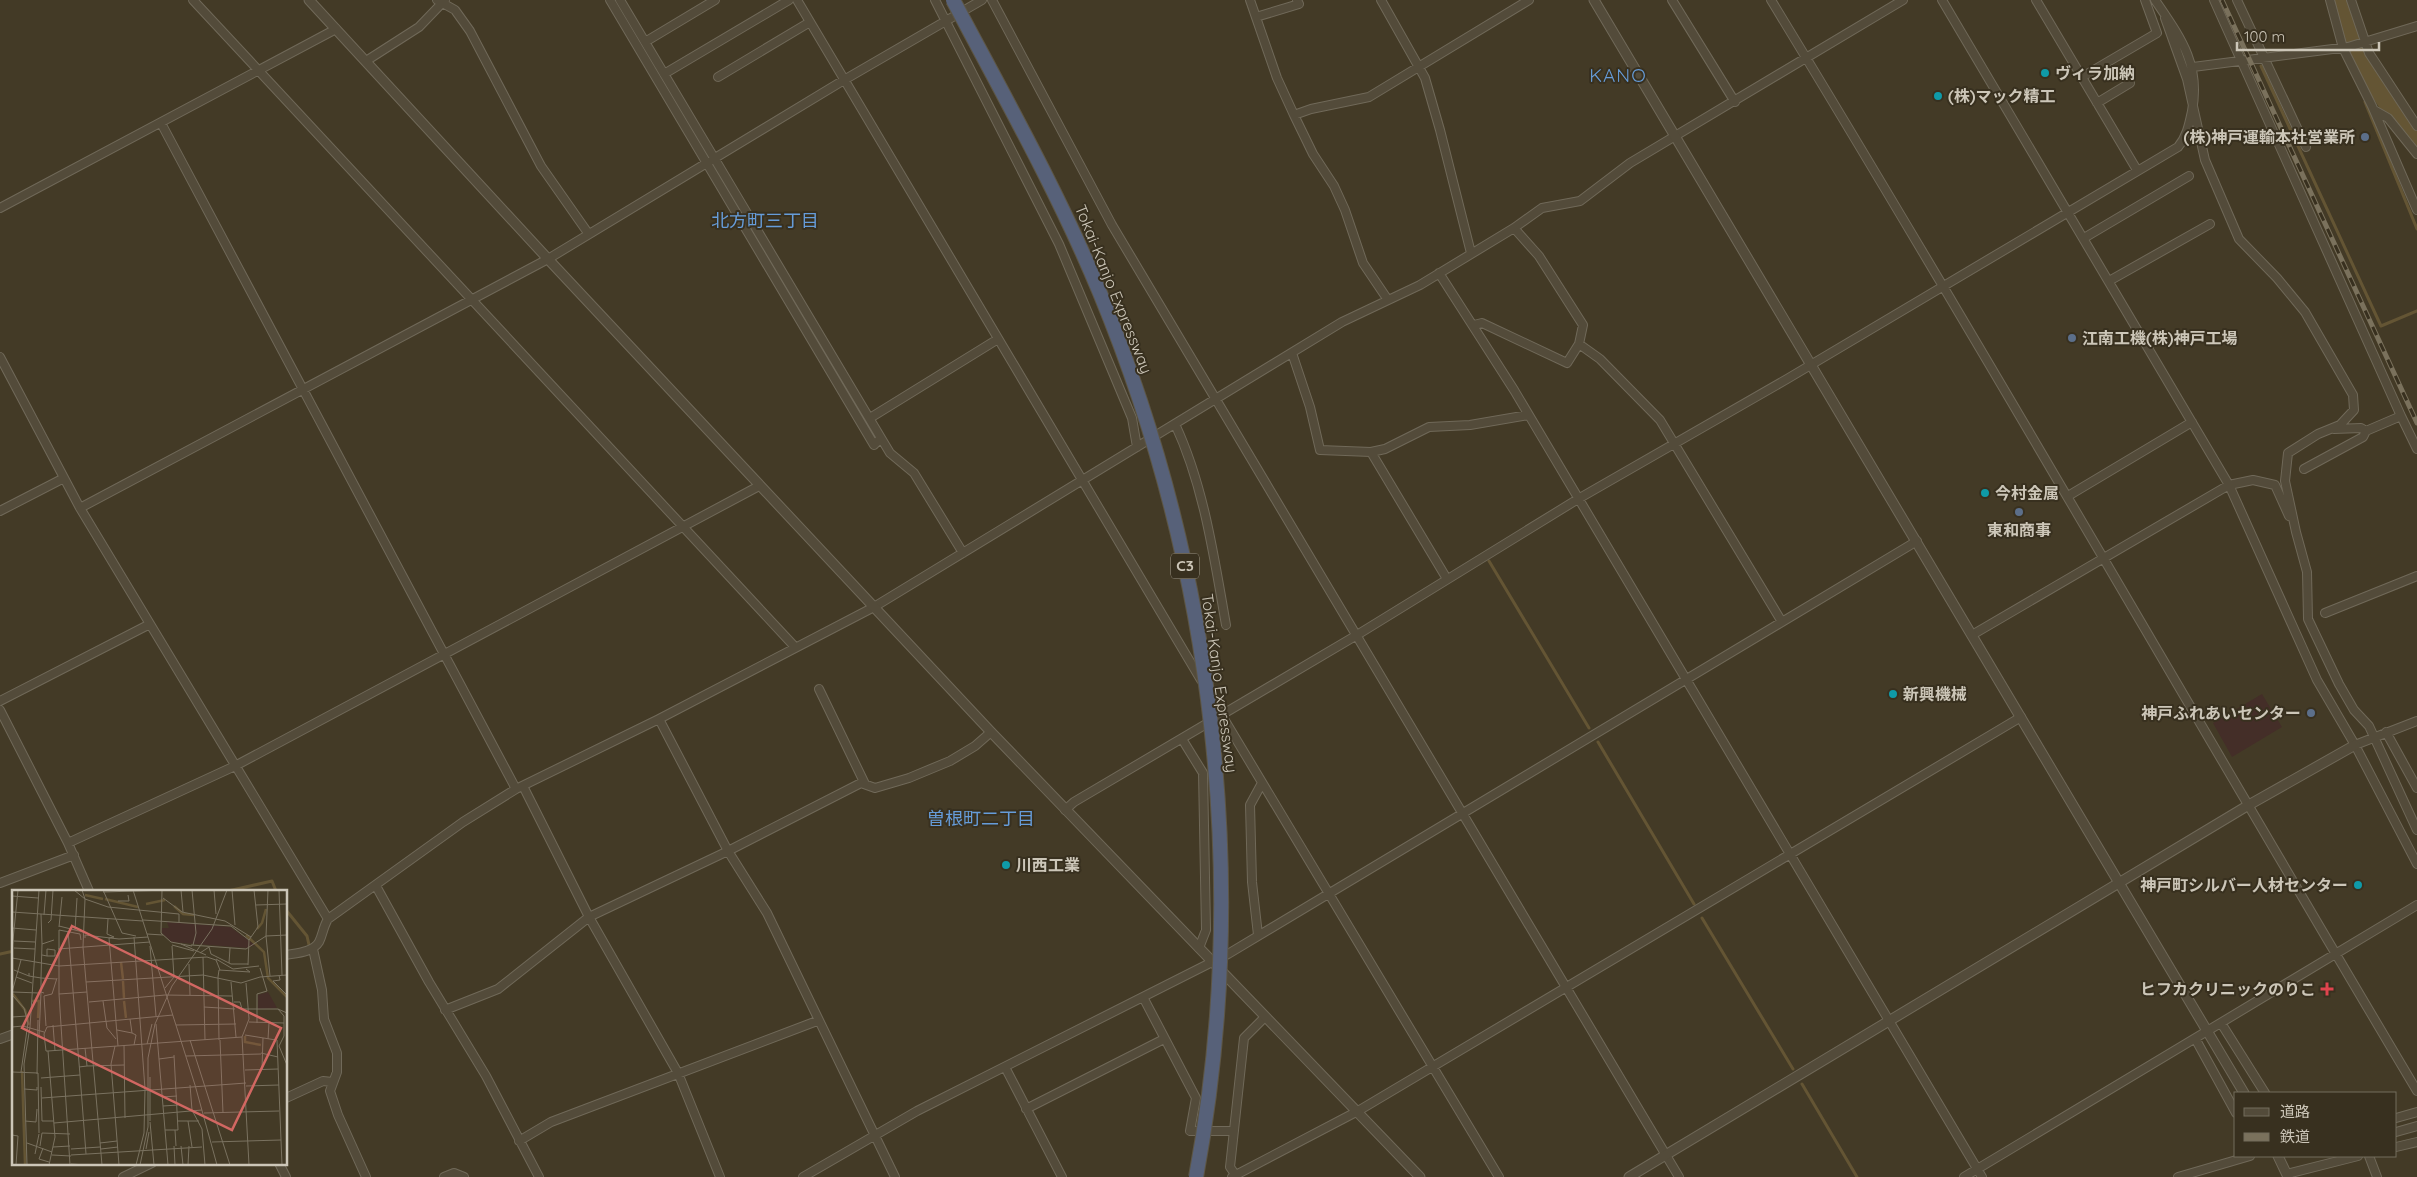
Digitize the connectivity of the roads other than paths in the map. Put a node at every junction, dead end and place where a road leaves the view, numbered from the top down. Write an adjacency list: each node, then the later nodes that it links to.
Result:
1 (193, 0): 44 (street)
2 (309, 0): 34 (street)
3 (610, 0): 61 (street)
4 (620, 0): 35 (street)
5 (715, 0): 35 (street)
6 (789, 0): 45 (street)
7 (797, 0): 32 (street)
8 (935, 0): 31 (street)
9 (953, 0): 216 (highway, Tokai-Kanjo Expressway / C3, bridge)
10 (982, 0): 31 (street)
11 (992, 0): 85 (street)
12 (1250, 0): 30 (street)
13 (1297, 0): 30 (street)
14 (1381, 0): 42 (street)
15 (1530, 0): 42 (street)
16 (1594, 0): 57 (street)
17 (1672, 0): 50 (street)
18 (1771, 0): 38 (street)
19 (1904, 0): 38 (street)
20 (1942, 0): 66 (street)
21 (2036, 0): 47 (street)
22 (2145, 0): 47 (street)
23 (2155, 0): 29 (street)
24 (2214, 0): 41 (street)
25 (2237, 0): 39 (street)
26 (2330, 0): 37 (street)
27 (2351, 0): 36 (street)
28 (442, 1): 40 (street); 69 (street)
29 (2164, 13): 43 (street); 52 (street)
30 (1256, 17): 54 (street)
31 (946, 20): 48 (street); 95 (street)
32 (810, 22): 46 (street); 48 (street)
33 (2417, 26): 36 (street)
34 (336, 29): 40 (street); 44 (street)
35 (645, 42): 45 (street)
36 (2363, 44): 37 (street); 56 (street)
37 (2346, 48): 39 (street); 53 (street)
38 (1807, 59): 50 (street); 75 (street)
39 (2264, 59): 41 (street); 58 (street)
40 (366, 61): 72 (street)
41 (2242, 61): 43 (street); 87 (street)
42 (1420, 67): 54 (street); 71 (street)
43 (2193, 67): 52 (street)
44 (258, 69): 55 (street); 76 (street)
45 (664, 74): 60 (street)
46 (718, 77)
47 (2082, 77): 51 (street)
48 (844, 80): 60 (street); 79 (street)
49 (2130, 83): 51 (street)
50 (1735, 102): 57 (street)
51 (2097, 103): 62 (street)
52 (2192, 109): 62 (street); 91 (street)
53 (2374, 110): 59 (street); 65 (street)
54 (1294, 115): 77 (street)
55 (161, 123): 64 (street); 84 (street)
56 (2417, 126)
57 (1676, 137): 68 (street); 83 (street)
58 (2306, 146)
59 (2417, 154)
60 (715, 158): 61 (street); 88 (street)
61 (706, 163): 69 (street); 93 (street)
62 (2137, 170): 66 (street)
63 (2189, 176): 70 (street)
64 (0, 208)
65 (2417, 210)
66 (2068, 211): 70 (street); 75 (street)
67 (2210, 224): 74 (street)
68 (1514, 228): 71 (street); 80 (street)
69 (588, 233): 72 (street)
70 (2084, 238): 74 (street)
71 (1471, 253): 73 (street)
72 (548, 259): 76 (street); 102 (street)
73 (1439, 273): 77 (street); 78 (street)
74 (2110, 281): 89 (street)
75 (1942, 286): 83 (street); 103 (street)
76 (472, 300): 84 (street); 107 (street)
77 (1388, 300): 81 (street)
78 (1474, 325): 80 (street); 86 (street)
79 (998, 339): 88 (street); 100 (street)
80 (1579, 344): 94 (street)
81 (1292, 353): 85 (street); 97 (street)
82 (0, 357): 99 (street)
83 (1811, 363): 94 (street); 109 (street)
84 (303, 389): 105 (street); 122 (street)
85 (1216, 398): 90 (street); 119 (street)
86 (1528, 415): 97 (street); 104 (street)
87 (2401, 416): 92 (street); 96 (street)
88 (870, 418): 93 (street)
89 (2192, 422): 101 (street); 103 (street)
90 (1175, 424): 95 (street); 118 (street)
91 (2330, 429): 92 (street); 108 (street)
92 (2366, 431): 98 (street)
93 (881, 438): 110 (street)
94 (1675, 444): 104 (street); 116 (street)
95 (1137, 447): 100 (street)
96 (2417, 449)
97 (1370, 452): 113 (street)
98 (2304, 469)
99 (64, 478): 105 (street); 106 (street)
100 (1082, 480): 110 (street); 127 (street)
101 (2229, 485): 108 (street); 111 (street); 135 (street)
102 (760, 486): 107 (street); 114 (street)
103 (2068, 496): 111 (street)
104 (1578, 499): 113 (street); 123 (street)
105 (80, 508): 117 (street)
106 (0, 512)
107 (682, 527): 121 (street); 122 (street)
108 (2296, 532): 133 (street)
109 (1918, 541): 116 (street); 120 (street)
110 (963, 553): 114 (street)
111 (2103, 559): 120 (street); 141 (street)
112 (2417, 576): 115 (street)
113 (1447, 579): 119 (street)
114 (874, 607): 121 (street); 131 (street)
115 (2325, 613)
116 (1782, 622): 123 (street)
117 (150, 624): 125 (street); 136 (street)
118 (1226, 625)
119 (1356, 635): 127 (street); 143 (street)
120 (1972, 635): 128 (street)
121 (795, 647): 129 (street)
122 (445, 654): 136 (street); 139 (street)
123 (1685, 680): 143 (street); 148 (street)
124 (819, 689): 138 (street)
125 (0, 701)
126 (0, 710): 145 (street)
127 (1222, 715): 134 (street); 137 (street)
128 (2021, 717): 148 (street); 150 (street)
129 (659, 719): 139 (street); 146 (street)
130 (2417, 721): 132 (street)
131 (991, 732): 138 (street); 142 (street)
132 (2386, 732): 133 (street); 140 (street)
133 (2374, 736): 135 (street); 144 (street)
134 (1182, 738): 142 (street); 159 (street)
135 (2354, 745): 141 (street); 149 (street)
136 (235, 766): 145 (street); 157 (street)
137 (1262, 783): 154 (street); 158 (street)
138 (865, 784): 146 (street)
139 (520, 788): 152 (street); 156 (street)
140 (2417, 788)
141 (2247, 806): 150 (street); 162 (street)
142 (1065, 810): 159 (street)
143 (1462, 814): 154 (street); 164 (street)
144 (2417, 830)
145 (68, 843): 147 (street)
146 (728, 851): 156 (street); 168 (street)
147 (74, 855): 151 (street); 153 (street)
148 (1791, 856): 164 (street); 169 (street)
149 (2417, 864)
150 (2120, 882): 169 (street); 171 (street)
151 (0, 883)
152 (376, 886): 157 (street); 166 (street)
153 (89, 890)
154 (1328, 894): 158 (street); 177 (street)
155 (2417, 906): 162 (street)
156 (589, 917): 166 (street); 178 (street)
157 (328, 919): 160 (street)
158 (1258, 936): 163 (street)
159 (1199, 948): 163 (street)
160 (313, 949): 161 (street); 179 (street)
161 (288, 955)
162 (2336, 955): 170 (street); 182 (street)
163 (1212, 962): 165 (street); 167 (street)
164 (1567, 988): 177 (street); 196 (street)
165 (1143, 997): 174 (street); 176 (street)
166 (446, 1010): 193 (street)
167 (1265, 1017): 186 (street); 190 (street)
168 (817, 1021): 178 (street); 192 (street)
169 (1890, 1021): 196 (street); 203 (street)
170 (2221, 1023): 171 (street); 181 (street)
171 (2209, 1031): 175 (street); 180 (street)
172 (12, 1035): 173 (street)
173 (0, 1039)
174 (1164, 1039): 184 (street); 190 (street)
175 (2196, 1040): 185 (street); 203 (street)
176 (1004, 1067): 184 (street); 192 (street)
177 (1433, 1067): 186 (street); 218 (street)
178 (678, 1073): 193 (street); 212 (street)
179 (332, 1082): 183 (street); 208 (street)
180 (2243, 1092)
181 (2264, 1092)
182 (2417, 1092)
183 (288, 1097)
184 (1026, 1108): 215 (street)
185 (2234, 1109)
186 (1358, 1112): 204 (street); 217 (street)
187 (2417, 1112): 188 (street)
188 (2397, 1118)
189 (2417, 1126): 191 (street)
190 (1234, 1131): 204 (street)
191 (2397, 1132)
192 (873, 1136): 213 (street); 214 (street)
193 (520, 1141): 211 (street)
194 (2417, 1142): 195 (street)
195 (2397, 1147)
196 (1666, 1155): 219 (street); 220 (street)
197 (2247, 1157): 223 (street)
198 (2278, 1157): 205 (street)
199 (2354, 1157): 205 (street)
200 (2369, 1157): 224 (street)
201 (280, 1164): 207 (street)
202 (138, 1166): 206 (street)
203 (1977, 1169): 221 (street); 222 (street)
204 (1235, 1176)
205 (2287, 1176)
206 (124, 1177)
207 (286, 1177)
208 (366, 1177)
209 (444, 1177): 210 (street)
210 (464, 1177)
211 (539, 1177)
212 (720, 1177)
213 (803, 1177)
214 (895, 1177)
215 (1062, 1177)
216 (1196, 1177)
217 (1420, 1177)
218 (1499, 1177)
219 (1629, 1177)
220 (1679, 1177)
221 (1964, 1177)
222 (1982, 1177)
223 (2178, 1177)
224 (2377, 1177)

